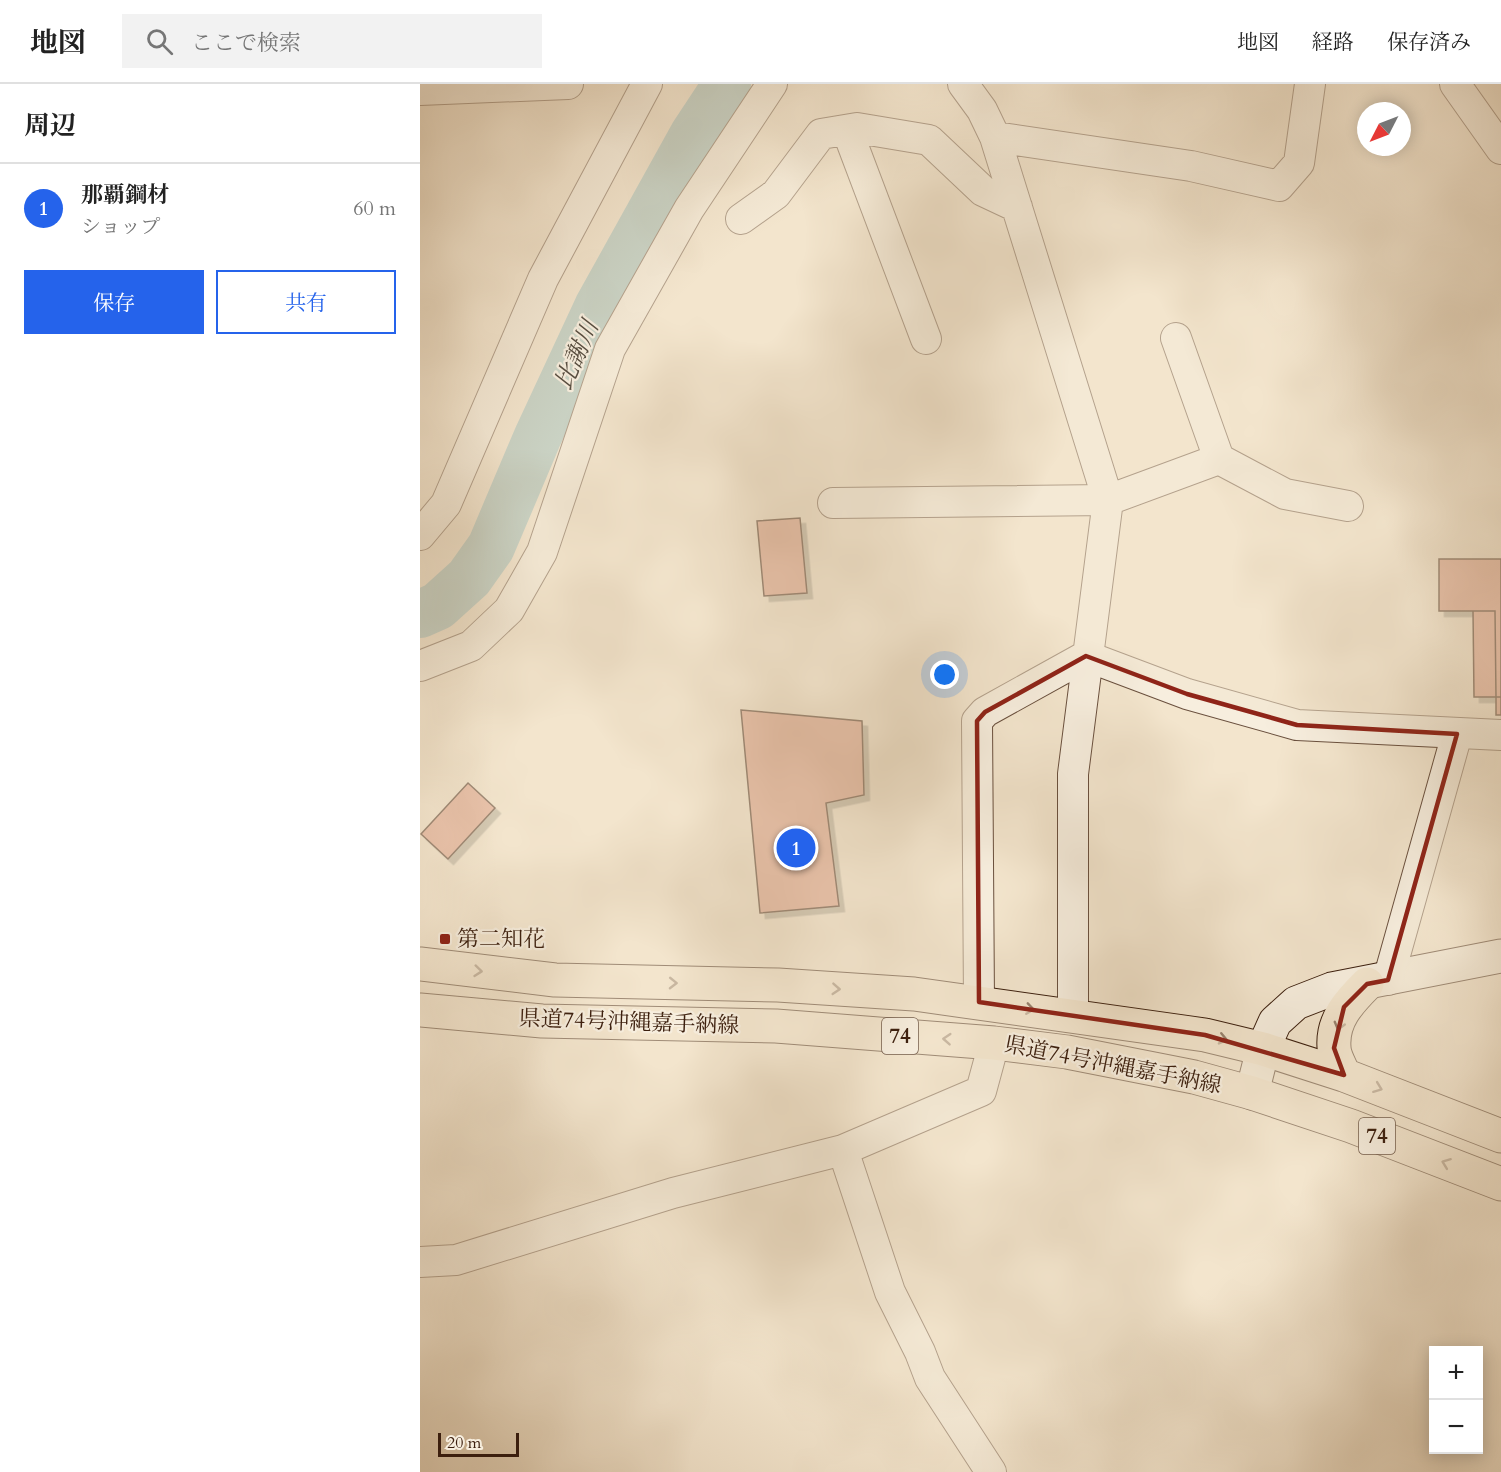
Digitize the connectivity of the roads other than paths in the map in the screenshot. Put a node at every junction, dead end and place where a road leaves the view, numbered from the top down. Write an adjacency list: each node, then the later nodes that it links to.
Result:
1 (568, 84): 7 (street)
2 (647, 84): 19 (street)
3 (772, 84): 21 (street)
4 (963, 84): 9 (street)
5 (1310, 84): 9 (street)
6 (1455, 84): 10 (street)
7 (420, 90)
8 (847, 130): 11 (street); 12 (street); 14 (street)
9 (995, 137): 11 (street)
10 (1501, 149)
11 (1017, 207): 16 (street)
12 (741, 219)
13 (1176, 338): 15 (street)
14 (926, 339)
15 (1219, 459): 16 (street); 18 (street)
16 (1108, 500): 17 (street); 20 (street)
17 (833, 503)
18 (1348, 506)
19 (420, 535)
20 (1086, 656): 22 (street); 27 (street); 29 (street)
21 (420, 666)
22 (1457, 734): 23 (street); 26 (street)
23 (1501, 735)
24 (1501, 956): 26 (street)
25 (420, 964): 27 (main road, 県道74号沖縄嘉手納線 / 74, one-way to 27)
26 (1377, 982): 31 (street); 32 (main road, one-way to 32)
27 (979, 1002): 29 (main road, 県道74号沖縄嘉手納線 / 74, one-way to 29)
28 (420, 1011): 30 (main road, 県道74号沖縄嘉手納線 / 74, one-way to 28)
29 (1073, 1016): 31 (main road, 県道74号沖縄嘉手納線 / 74, one-way to 31)
30 (994, 1043): 33 (main road, 県道74号沖縄嘉手納線 / 74); 35 (street)
31 (1263, 1049): 32 (main road, 県道74号沖縄嘉手納線 / 74); 33 (street)
32 (1344, 1075): 34 (main road, 県道74号沖縄嘉手納線 / 74, one-way to 34)
33 (1252, 1093): 36 (main road, 県道74号沖縄嘉手納線 / 74, one-way to 33)
34 (1501, 1136)
35 (843, 1150): 37 (street); 38 (street)
36 (1501, 1184)
37 (420, 1262)
38 (990, 1472)

